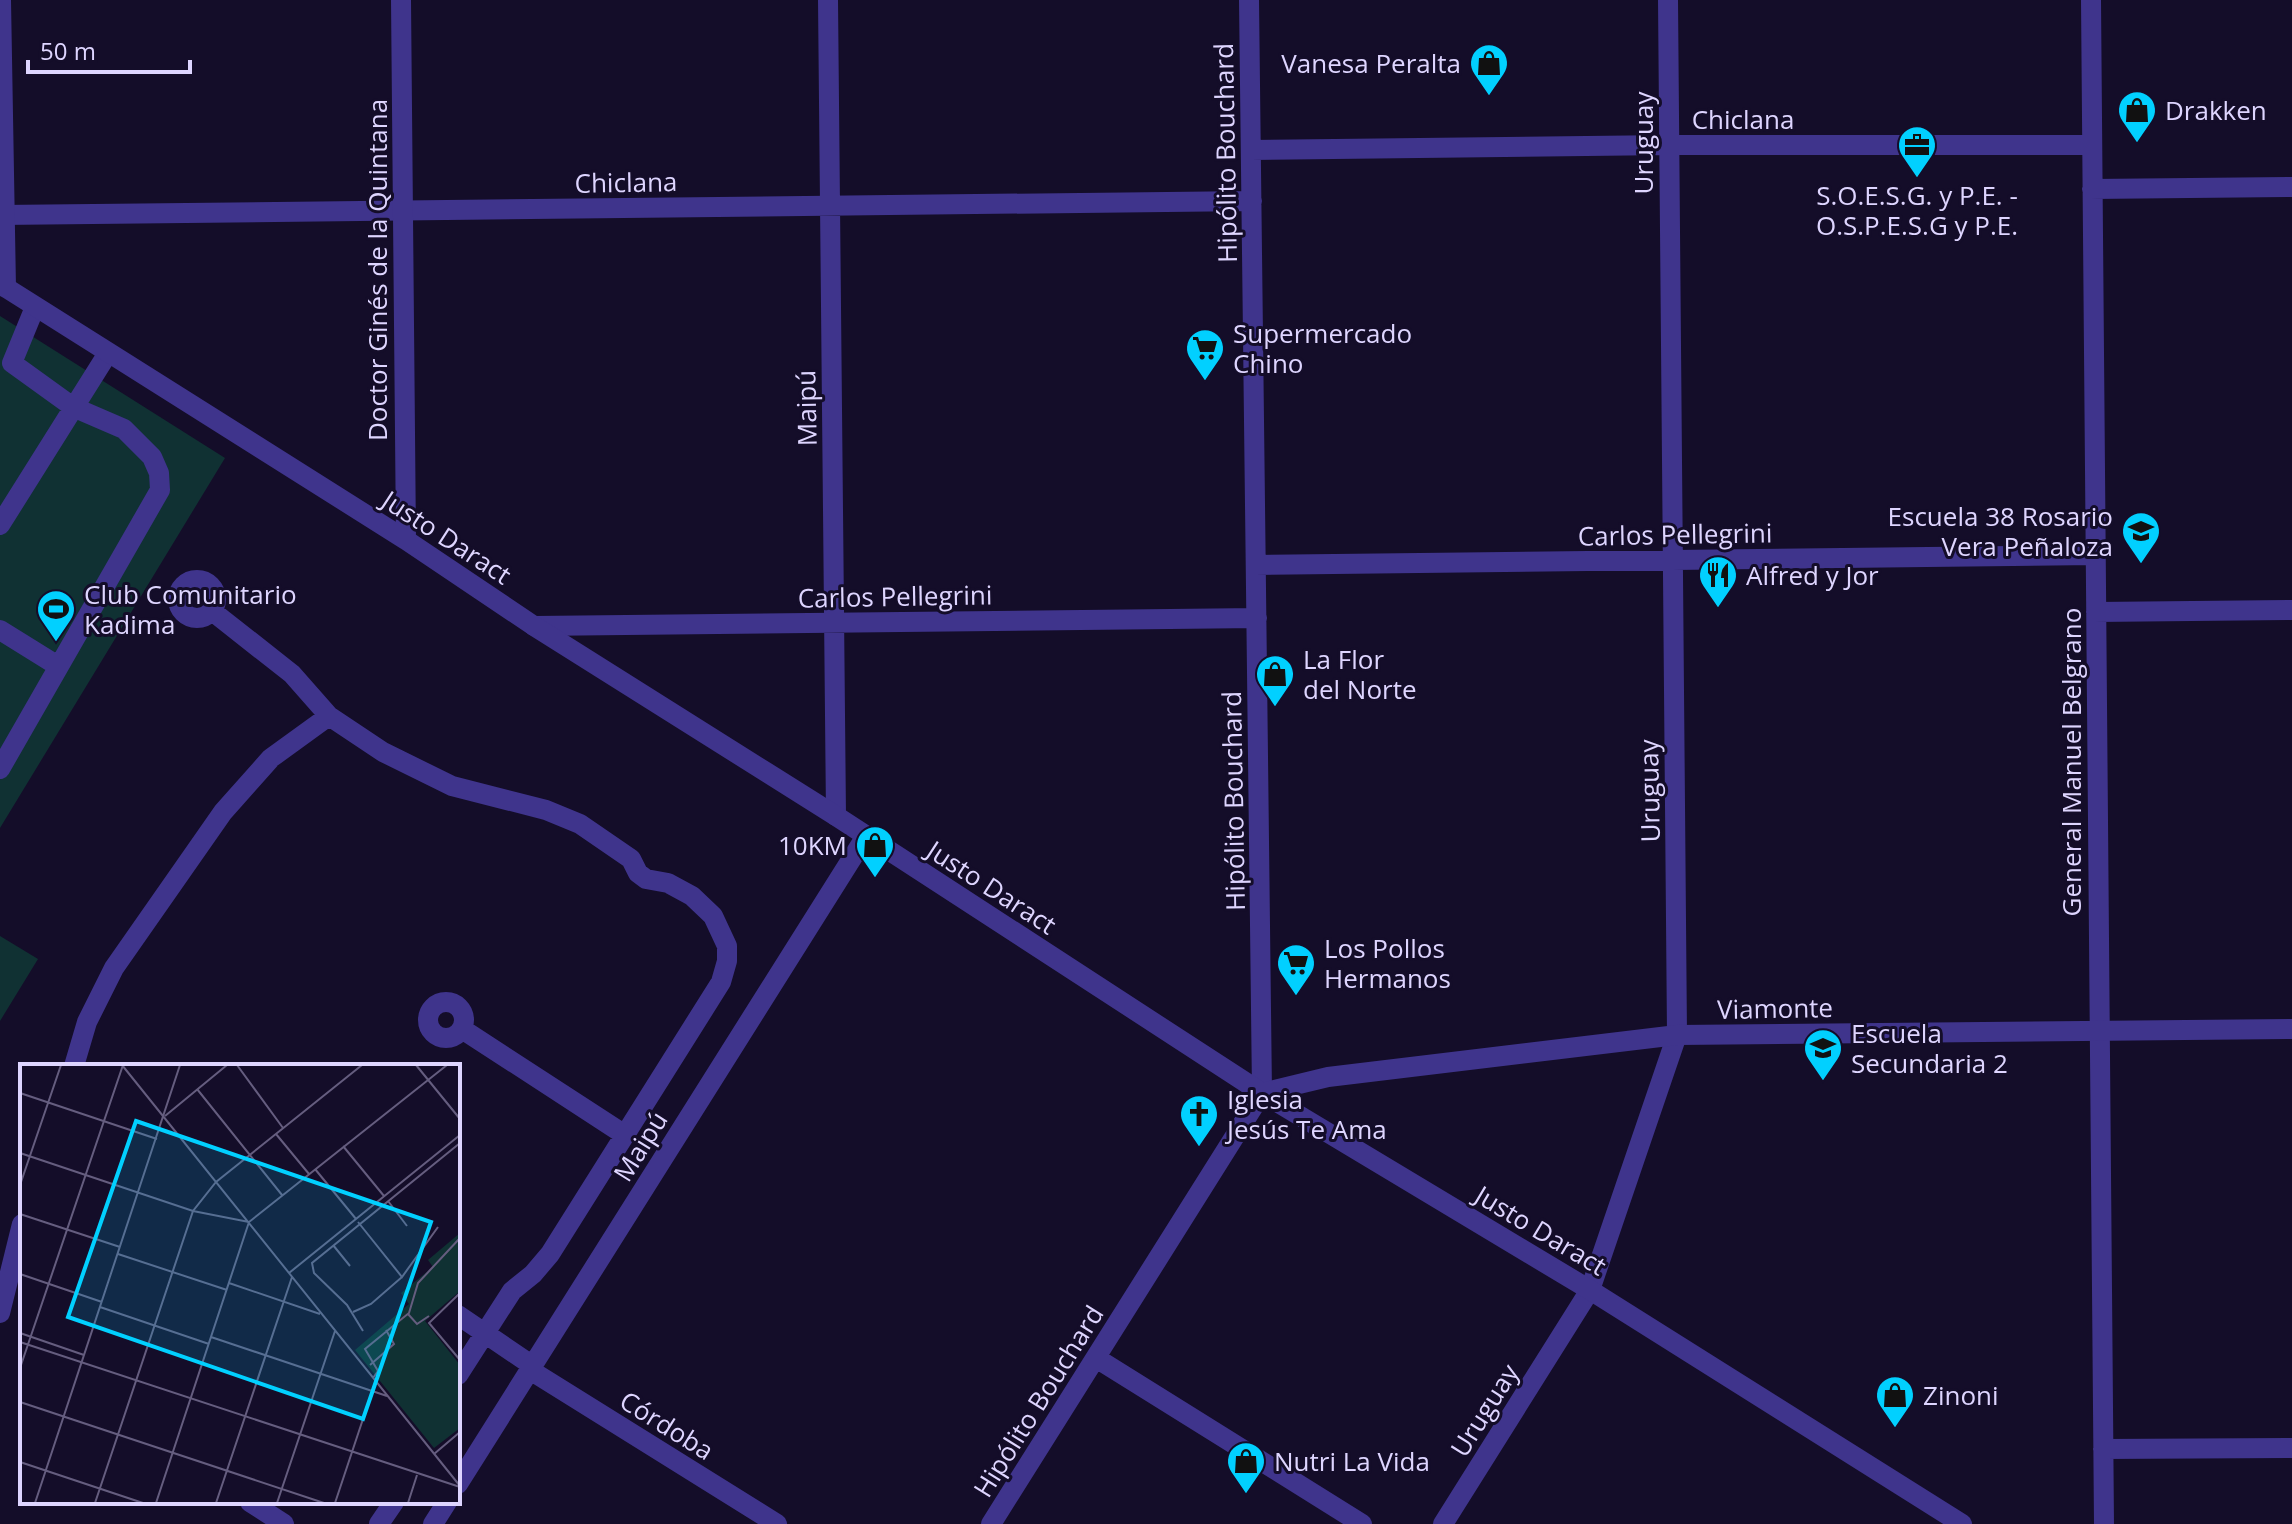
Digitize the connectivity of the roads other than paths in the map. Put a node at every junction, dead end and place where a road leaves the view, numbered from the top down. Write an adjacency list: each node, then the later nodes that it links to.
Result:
1 (1, 0): 15 (street)
2 (401, 0): 14 (street, Doctor Ginés de la Quintana)
3 (828, 0): 13 (street, Maipú)
4 (1249, 0): 9 (street, Hipólito Bouchard)
5 (1668, 0): 7 (street, Uruguay)
6 (2091, 0): 8 (street, General Manuel Belgrano)
7 (1669, 145): 8 (street, Chiclana); 9 (street, Chiclana); 23 (street, Uruguay)
8 (2092, 145): 11 (street, General Manuel Belgrano)
9 (1251, 150): 12 (street, Hipólito Bouchard)
10 (2292, 187): 11 (street)
11 (2092, 189): 22 (street, General Manuel Belgrano)
12 (1252, 201): 13 (street, Chiclana); 24 (street, Hipólito Bouchard)
13 (830, 206): 14 (street, Chiclana); 29 (street, Maipú)
14 (403, 210): 15 (street, Chiclana); 21 (street, Doctor Ginés de la Quintana)
15 (2, 215): 16 (street)
16 (3, 286): 17 (street, Justo Daract)
17 (35, 307): 18 (street, Justo Daract); 19 (street)
18 (108, 353): 19 (street); 21 (street, Justo Daract)
19 (73, 407): 20 (street); 32 (street)
20 (0, 525)
21 (406, 540): 30 (street, Justo Daract)
22 (2095, 555): 23 (street, Carlos Pellegrini); 27 (street, General Manuel Belgrano)
23 (1673, 560): 24 (street, Carlos Pellegrini); 40 (street, Uruguay)
24 (1256, 565): 28 (street, Hipólito Bouchard)
25 (2292, 610): 27 (street)
26 (212, 611): 33 (street)
27 (2096, 612): 39 (street, General Manuel Belgrano)
28 (1257, 618): 29 (street, Carlos Pellegrini); 42 (street, Hipólito Bouchard)
29 (834, 623): 30 (street, Carlos Pellegrini); 35 (street, Maipú)
30 (534, 626): 35 (street, Justo Daract)
31 (0, 630): 32 (street)
32 (58, 666): 34 (street)
33 (329, 716): 41 (street); 43 (street)
34 (0, 769)
35 (836, 816): 36 (street, Justo Daract)
36 (866, 836): 42 (street, Justo Daract); 50 (street, Maipú)
37 (462, 1029): 43 (street)
38 (2292, 1029): 39 (street, Viamonte)
39 (2099, 1031): 40 (street, Viamonte); 53 (street, General Manuel Belgrano)
40 (1677, 1035): 42 (street, Viamonte); 45 (street, Uruguay)
41 (75, 1064)
42 (1262, 1093): 45 (street, Justo Daract); 49 (street, Hipólito Bouchard)
43 (625, 1135): 48 (street)
44 (20, 1232): 46 (street)
45 (1590, 1290): 64 (street, Uruguay); 65 (street, Justo Daract)
46 (0, 1313)
47 (460, 1316): 48 (street, Córdoba)
48 (485, 1333): 50 (street, Córdoba); 51 (street)
49 (1096, 1358): 62 (street, Hipólito Bouchard); 63 (street)
50 (532, 1368): 54 (street, Maipú); 61 (street, Córdoba)
51 (460, 1372)
52 (2292, 1448): 53 (street)
53 (2103, 1449): 66 (street, General Manuel Belgrano)
54 (460, 1481)
55 (253, 1504): 58 (street)
56 (393, 1504): 59 (street)
57 (446, 1504): 60 (street)
58 (284, 1524)
59 (379, 1524)
60 (433, 1524)
61 (777, 1524)
62 (991, 1524)
63 (1362, 1524)
64 (1443, 1524)
65 (1962, 1524)
66 (2104, 1524)

